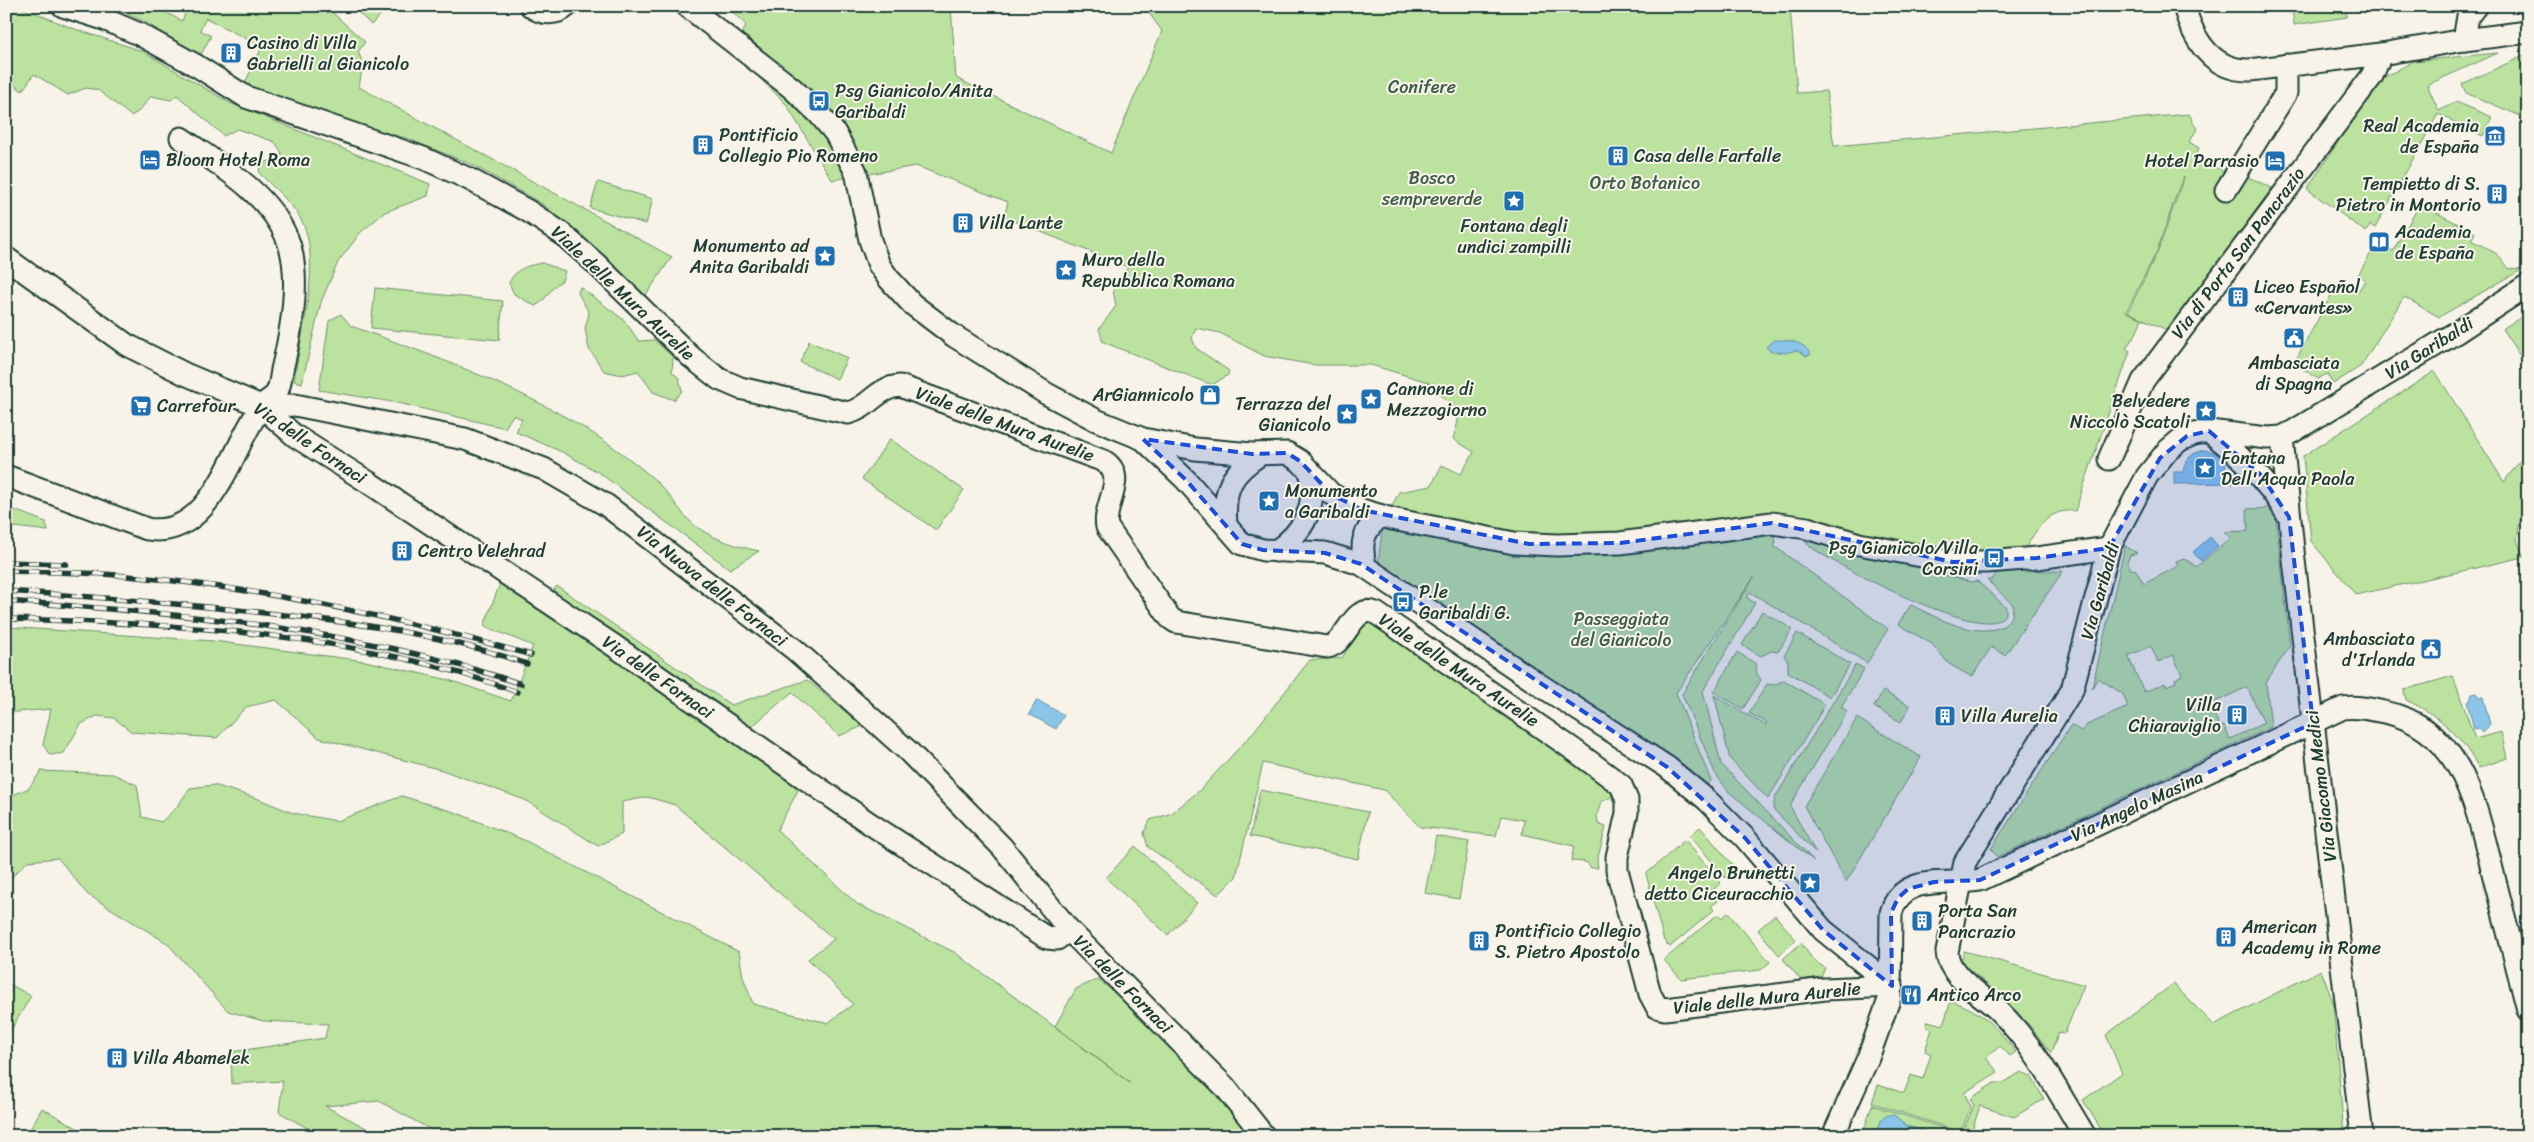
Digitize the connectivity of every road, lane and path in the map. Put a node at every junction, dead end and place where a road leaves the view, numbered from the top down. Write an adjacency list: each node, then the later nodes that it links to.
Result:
1 (64, 6): 32 (street, Viale delle Mura Aurelie)
2 (531, 6): 3 (street)
3 (567, 6)
4 (687, 6): 18 (street)
5 (2184, 6): 10 (street)
6 (2476, 6): 8 (street)
7 (2528, 32): 8 (street)
8 (2464, 40): 9 (street)
9 (2381, 54): 10 (street); 20 (street, Via di Porta San Pancrazio)
10 (2286, 65): 12 (street)
11 (181, 138): 15 (street)
12 (2226, 190)
13 (6, 258): 15 (street, Via delle Fornaci)
14 (2528, 285): 17 (street, Via Garibaldi)
15 (261, 406): 22 (street); 31 (street, Via delle Fornaci); 31 (street, Via Nuova delle Fornaci)
16 (2209, 431): 17 (street, Via Garibaldi); 24 (street); 26 (street, Via Garibaldi)
17 (2282, 437): 24 (street, Via Giacomo Medici)
18 (1143, 439): 19 (street); 25 (street)
19 (1261, 454): 21 (street); 25 (street)
20 (2109, 459)
21 (1311, 473): 23 (street); 27 (street)
22 (6, 476)
23 (1382, 516): 26 (street); 28 (street)
24 (2289, 517): 29 (street, Via Giacomo Medici)
25 (1226, 524): 27 (street)
26 (2109, 548): 30 (street, Via Garibaldi)
27 (1276, 551): 28 (street)
28 (1365, 566): 32 (street)
29 (2313, 723): 30 (street, Via Angelo Masina); 33 (street, Via Angelo Masina); 39 (street, Via Giacomo Medici)
30 (1960, 882): 32 (street, Via Angelo Masina); 38 (street, Via Garibaldi)
31 (1069, 930): 35 (street, Via delle Fornaci)
32 (1892, 986): 34 (street, Via Angelo Masina)
33 (2528, 1010)
34 (1868, 1058): 36 (street); 37 (street)
35 (1264, 1136)
36 (1833, 1136)
37 (1846, 1136)
38 (2085, 1136)
39 (2362, 1136)

